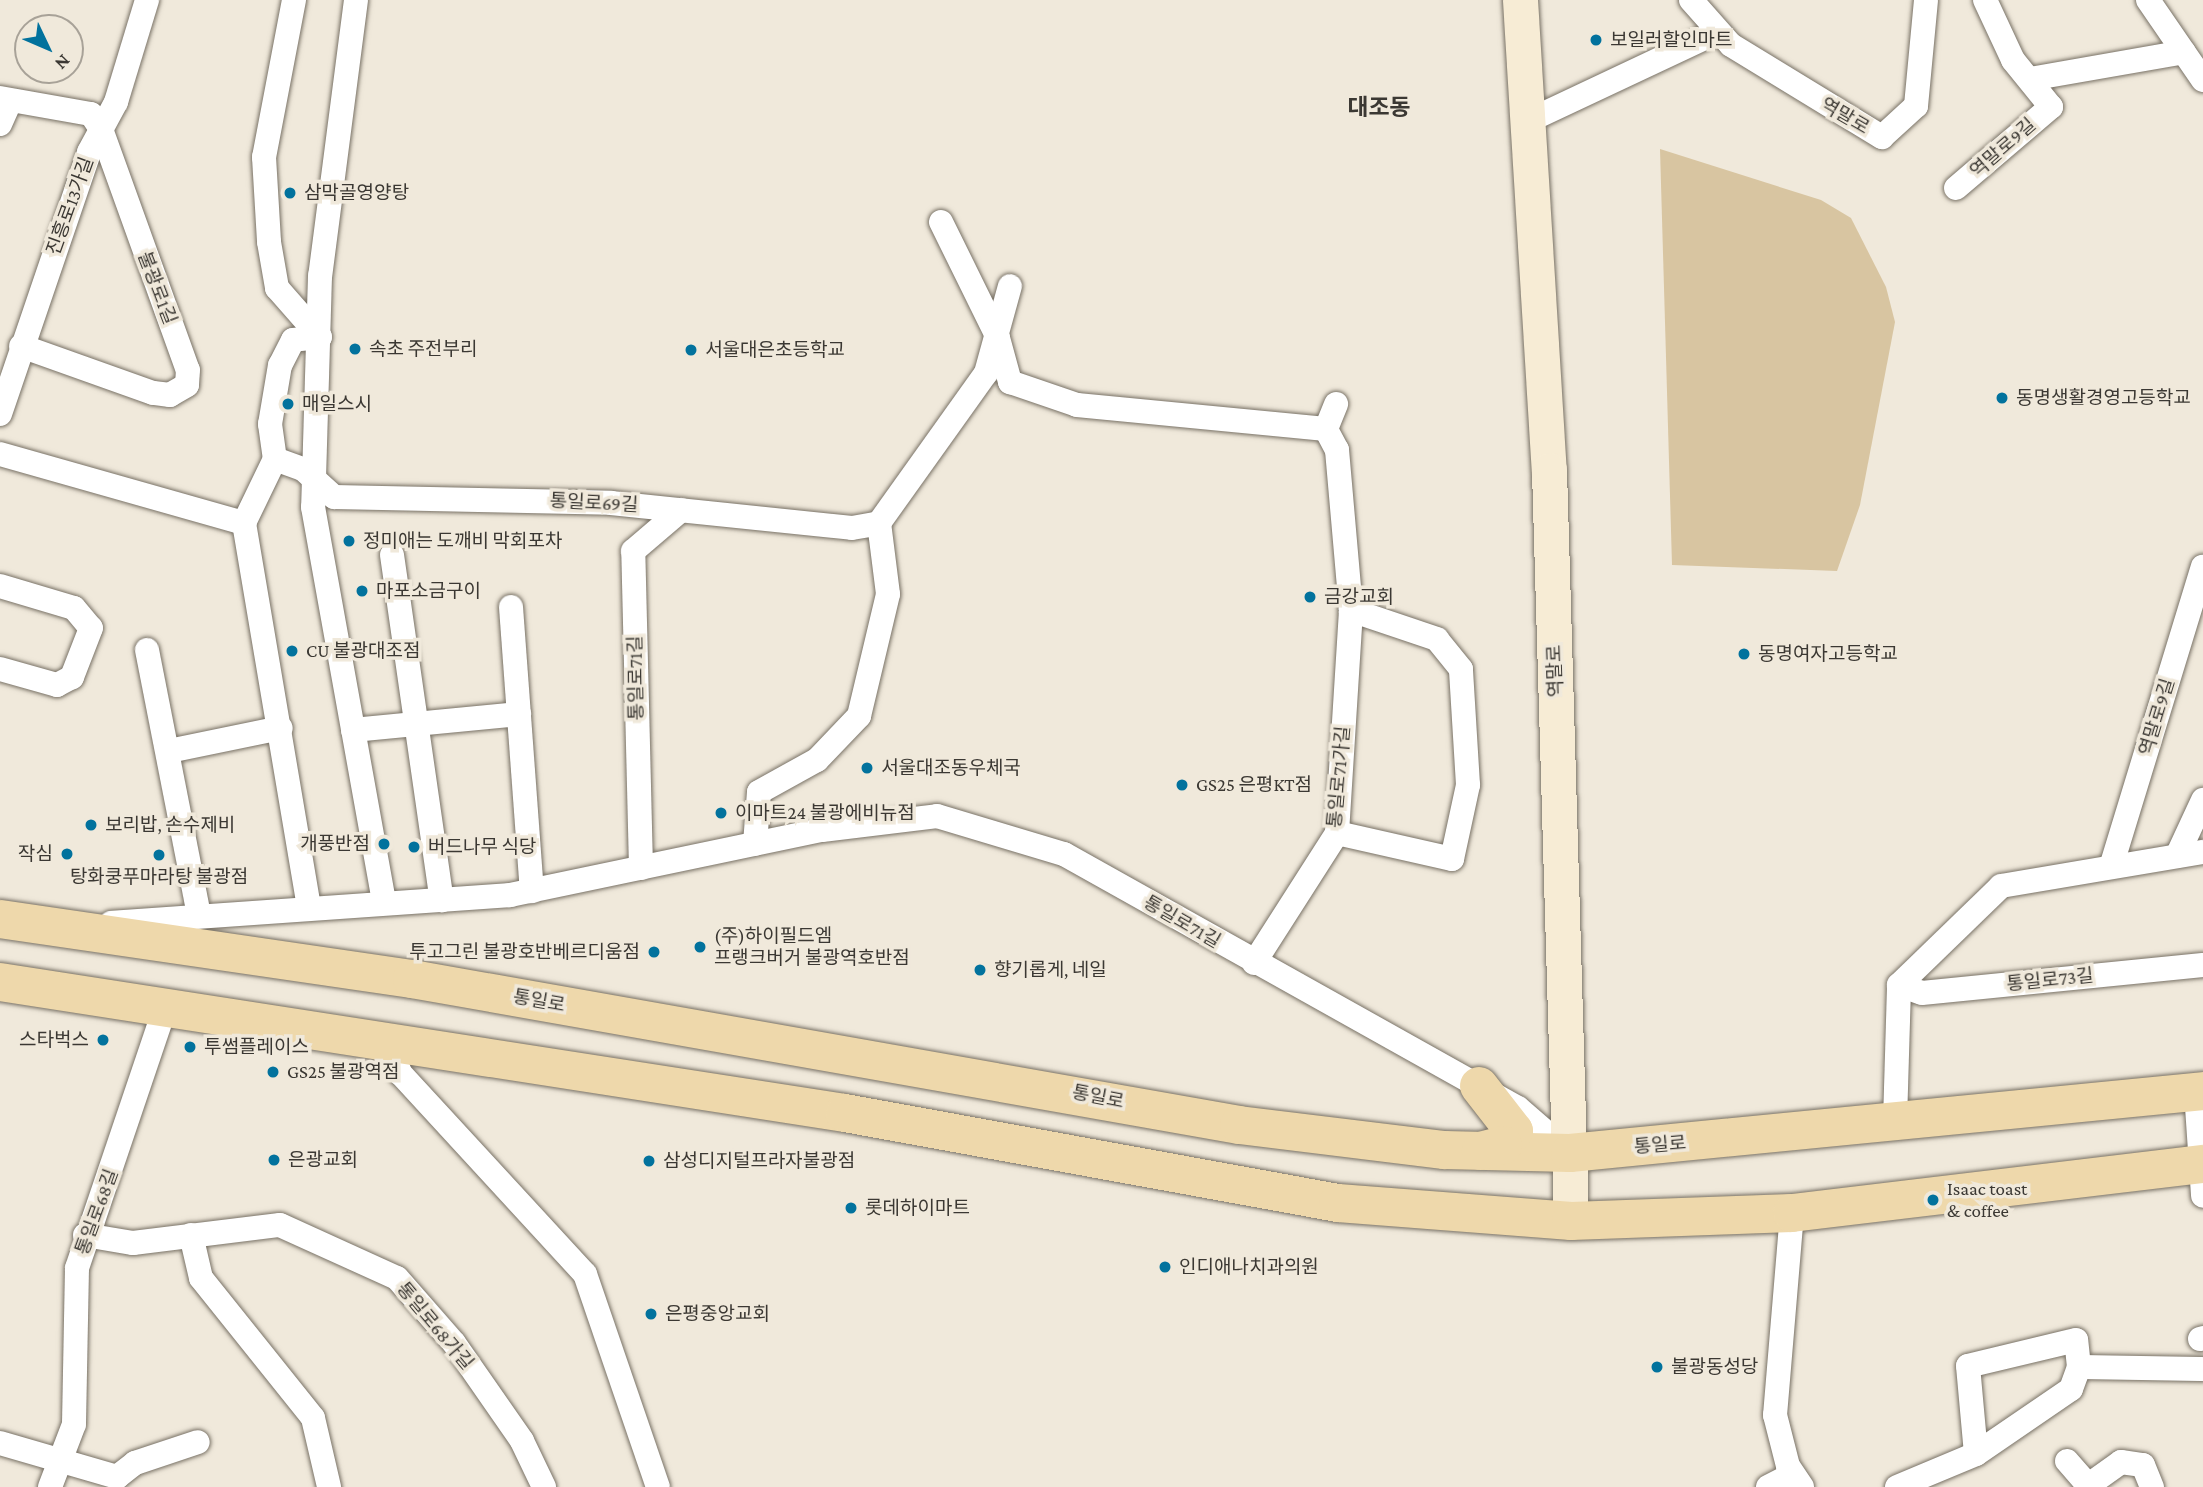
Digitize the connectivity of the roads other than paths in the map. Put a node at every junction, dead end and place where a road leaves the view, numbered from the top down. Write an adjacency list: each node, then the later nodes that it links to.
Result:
1 (147, 0): 15 (street, 진흥로13가길)
2 (294, 0): 19 (street)
3 (356, 0): 19 (street)
4 (1520, 0): 14 (street, 역말로)
5 (1691, 0): 9 (street, 역말로)
6 (1926, 0): 9 (street, 역말로)
7 (1985, 0): 11 (street, 역말로9길)
8 (2148, 0): 10 (street)
9 (1717, 32): 14 (street)
10 (2184, 52): 11 (street); 12 (street)
11 (2031, 79): 16 (street, 역말로9길)
12 (2203, 80)
13 (3, 108): 15 (street)
14 (1527, 122): 67 (street, 역말로)
15 (101, 129): 21 (street, 진흥로13가길); 21 (street, 불광로1길)
16 (1956, 188)
17 (941, 222): 20 (street)
18 (1010, 286): 20 (street)
19 (320, 337): 26 (street); 27 (street)
20 (998, 338): 24 (street); 30 (street)
21 (21, 346): 23 (street, 진흥로13가길)
22 (1336, 404): 24 (street)
23 (0, 414)
24 (1326, 429): 35 (street, 통일로71가길)
25 (0, 454): 29 (street)
26 (275, 459): 27 (street, 통일로69길); 29 (street)
27 (316, 479): 28 (street, 통일로69길); 41 (street)
28 (681, 510): 30 (street, 통일로69길); 49 (street, 통일로71길)
29 (244, 523): 40 (street)
30 (879, 523): 45 (street)
31 (392, 555): 39 (street)
32 (2203, 567): 48 (street, 역말로9길)
33 (0, 586): 37 (street)
34 (511, 607): 38 (street)
35 (1351, 610): 44 (street, 통일로71가길); 44 (street)
36 (147, 650): 42 (street)
37 (0, 669)
38 (519, 714): 39 (street); 50 (street)
39 (416, 724): 41 (street); 51 (street)
40 (281, 728): 42 (street); 53 (street)
41 (353, 730): 52 (street)
42 (169, 751): 54 (street)
43 (2203, 800): 47 (street)
44 (1336, 833): 57 (street, 통일로71가길)
45 (755, 844): 49 (street, 통일로71길); 57 (street, 통일로71길)
46 (2203, 852): 47 (street)
47 (2177, 856): 48 (street)
48 (2111, 867): 60 (street)
49 (641, 868): 50 (street, 통일로71길)
50 (533, 891): 51 (street, 통일로71길)
51 (442, 900): 52 (street, 통일로71길)
52 (384, 903): 53 (street, 통일로71길)
53 (309, 908): 54 (street, 통일로71길)
54 (199, 916): 56 (street)
55 (0, 919): 56 (main road, 통일로)
56 (68, 926): 66 (main road, 통일로)
57 (1254, 962): 63 (street, 통일로71길)
58 (2203, 965): 60 (street, 통일로73길)
59 (0, 982): 61 (main road)
60 (1899, 985): 65 (street)
61 (164, 1011): 62 (main road); 71 (street, 통일로68길)
62 (391, 1047): 70 (main road); 86 (street)
63 (1479, 1086): 66 (main road); 67 (street, 통일로71길)
64 (2199, 1092): 65 (main road, 통일로); 68 (street)
65 (1895, 1122): 67 (main road, 통일로)
66 (1481, 1151): 67 (main road, 통일로)
67 (1570, 1153): 70 (street, 역말로)
68 (2201, 1176): 69 (main road)
69 (1792, 1213): 70 (main road); 80 (street)
70 (1571, 1221)
71 (85, 1235): 72 (street, 통일로68가길); 78 (street, 통일로68길)
72 (191, 1236): 84 (street); 85 (street, 통일로68가길)
73 (2079, 1367): 74 (street); 77 (street); 77 (street)
74 (2203, 1369)
75 (198, 1442): 81 (street)
76 (0, 1443): 78 (street)
77 (1976, 1454): 88 (street)
78 (60, 1460): 81 (street); 83 (street, 통일로68길)
79 (2067, 1461): 82 (street)
80 (1798, 1481): 87 (street)
81 (119, 1482)
82 (2087, 1486): 89 (street)
83 (50, 1487)
84 (329, 1487)
85 (544, 1487)
86 (657, 1487)
87 (1768, 1487)
88 (1897, 1487)
89 (2152, 1487)

